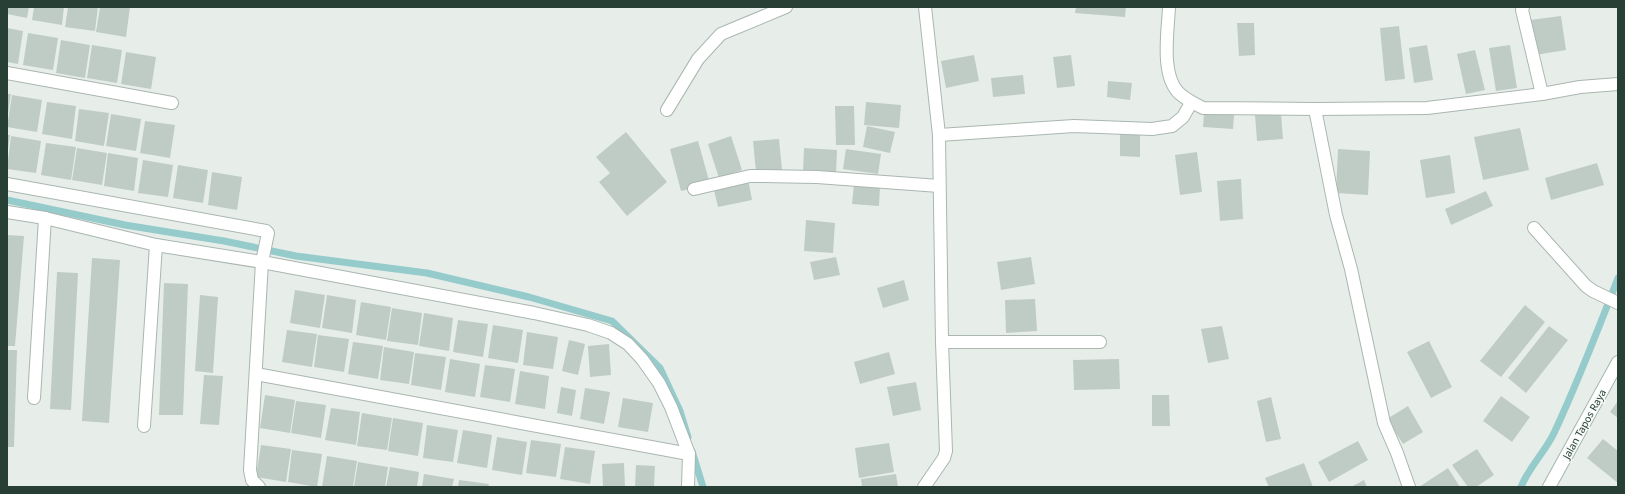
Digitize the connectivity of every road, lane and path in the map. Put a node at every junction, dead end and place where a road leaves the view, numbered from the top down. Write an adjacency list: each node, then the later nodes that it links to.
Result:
1 (786, 7): 11 (street)
2 (925, 7): 12 (street)
3 (1169, 7): 9 (street)
4 (1524, 7): 7 (street)
5 (7, 73): 8 (street)
6 (1618, 84): 7 (street)
7 (1542, 94): 10 (street)
8 (172, 103)
9 (1191, 103): 10 (street); 12 (street)
10 (1315, 109): 32 (street)
11 (667, 110)
12 (939, 135): 14 (street)
13 (7, 184): 20 (street)
14 (939, 186): 15 (street); 22 (street)
15 (694, 189)
16 (7, 212): 17 (street)
17 (45, 218): 19 (street); 26 (street)
18 (1534, 228): 21 (street)
19 (156, 245): 20 (street); 27 (street)
20 (263, 259): 25 (street); 28 (street)
21 (1618, 303)
22 (942, 342): 23 (street); 31 (street)
23 (1100, 342)
24 (1618, 362): 33 (street, Jalan Tapos Raya)
25 (256, 374): 28 (street); 29 (street)
26 (34, 398)
27 (144, 426)
28 (689, 454): 30 (street)
29 (261, 486)
30 (688, 487)
31 (924, 487)
32 (1409, 487)
33 (1549, 487)

